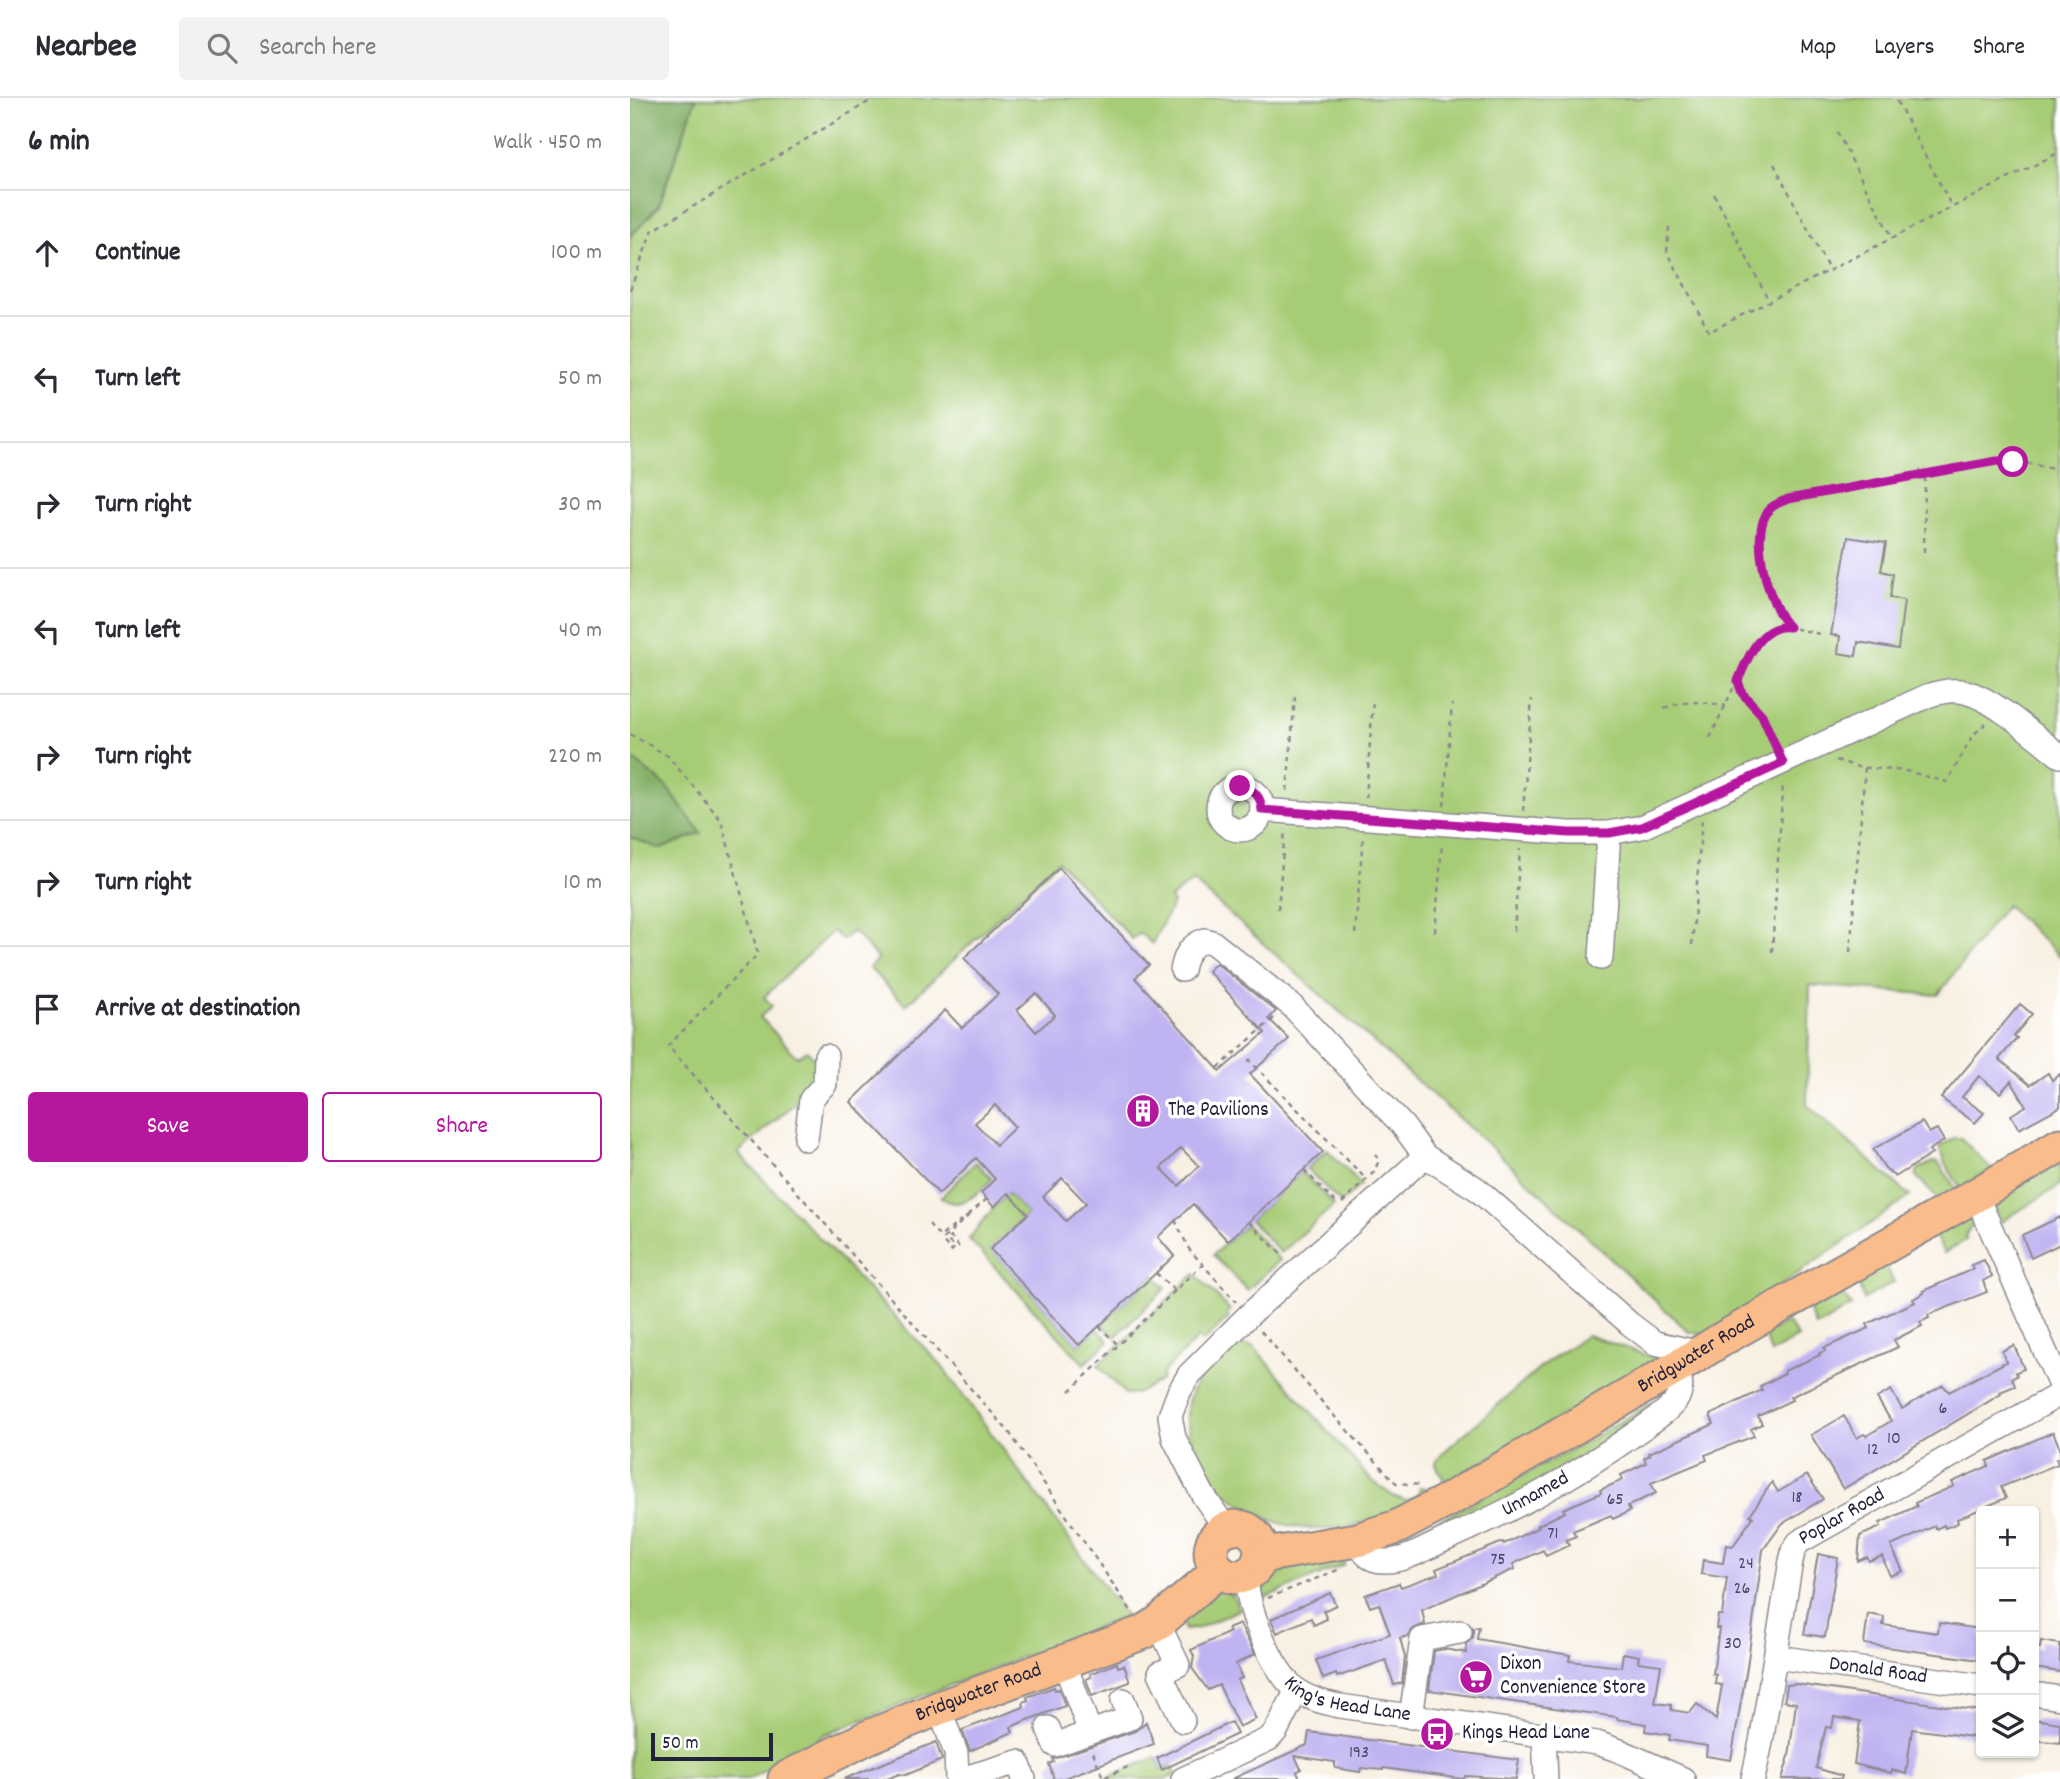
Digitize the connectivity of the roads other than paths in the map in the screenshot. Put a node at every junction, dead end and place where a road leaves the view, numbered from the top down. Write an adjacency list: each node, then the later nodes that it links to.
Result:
1 (2060, 756): 3 (street)
2 (1262, 810): 3 (street)
3 (1609, 833): 4 (street)
4 (1601, 958)
5 (1182, 970): 9 (street)
6 (826, 1056): 7 (street)
7 (806, 1139)
8 (2060, 1145): 10 (highway, Bridgwater Road)
9 (1425, 1156): 11 (street); 14 (street, King's Head Lane)
10 (1976, 1195): 11 (highway, Bridgwater Road); 12 (street)
11 (1688, 1361): 14 (highway, Bridgwater Road)
12 (2060, 1385)
13 (2060, 1394): 17 (street, Poplar Road)
14 (1238, 1561): 15 (highway, Bridgwater Road); 20 (street, King's Head Lane)
15 (1158, 1622): 18 (highway, Bridgwater Road); 26 (street)
16 (1460, 1632): 25 (street)
17 (1776, 1657): 19 (street, Donald Road); 36 (street, Poplar Road)
18 (1064, 1662): 24 (highway, Bridgwater Road); 28 (street)
19 (1976, 1685)
20 (1297, 1690): 25 (street, King's Head Lane); 33 (street)
21 (2039, 1695): 22 (street)
22 (2060, 1698)
23 (1123, 1700): 28 (street)
24 (939, 1708): 30 (highway, Bridgwater Road); 31 (street)
25 (1411, 1717): 29 (street, King's Head Lane)
26 (1183, 1721)
27 (1048, 1728): 28 (street)
28 (1088, 1733)
29 (1544, 1735): 34 (street); 35 (street, King's Head Lane)
30 (793, 1777)
31 (959, 1779): 32 (street)
32 (1024, 1779)
33 (1183, 1779)
34 (1546, 1779)
35 (1683, 1779)
36 (1753, 1779)

